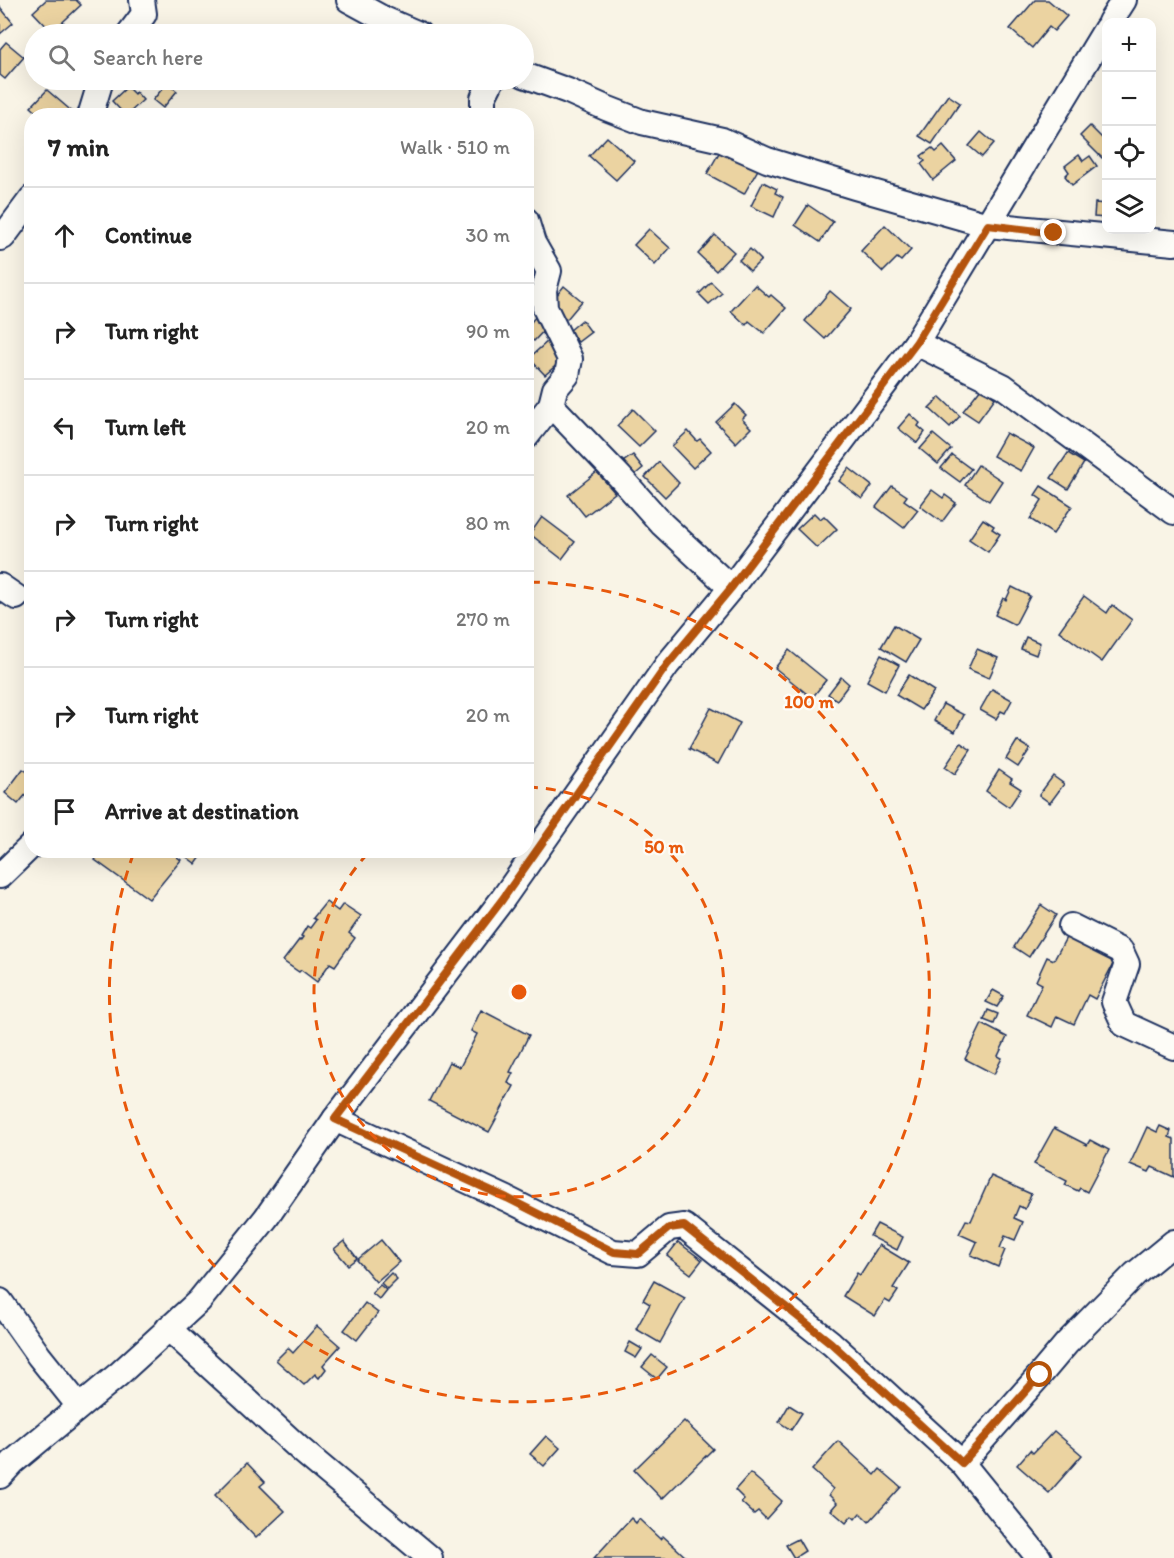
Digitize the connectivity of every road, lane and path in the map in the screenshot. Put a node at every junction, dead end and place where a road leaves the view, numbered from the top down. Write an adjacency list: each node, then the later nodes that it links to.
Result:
1 (142, 0): 5 (street)
2 (349, 0): 6 (street)
3 (1124, 0): 4 (street)
4 (1113, 18)
5 (136, 24)
6 (398, 24)
7 (1102, 37): 14 (street)
8 (534, 79): 14 (street)
9 (98, 90): 11 (street)
10 (487, 90): 12 (street)
11 (92, 108)
12 (483, 108)
13 (24, 209): 15 (street)
14 (988, 225): 16 (street); 18 (street)
15 (0, 238)
16 (1174, 243)
17 (534, 245): 19 (street)
18 (916, 343): 21 (street); 22 (street)
19 (550, 405): 20 (street); 22 (street)
20 (534, 426)
21 (1174, 512)
22 (731, 588): 24 (street)
23 (24, 853): 26 (street)
24 (534, 854)
25 (531, 858): 29 (street)
26 (0, 876)
27 (1071, 926): 28 (street)
28 (1174, 1047)
29 (335, 1119): 32 (street); 34 (street)
30 (1174, 1242): 34 (street)
31 (0, 1301): 33 (street)
32 (168, 1328): 33 (street); 36 (street)
33 (79, 1406): 35 (street)
34 (962, 1463): 37 (street)
35 (0, 1476)
36 (430, 1558)
37 (1039, 1558)

